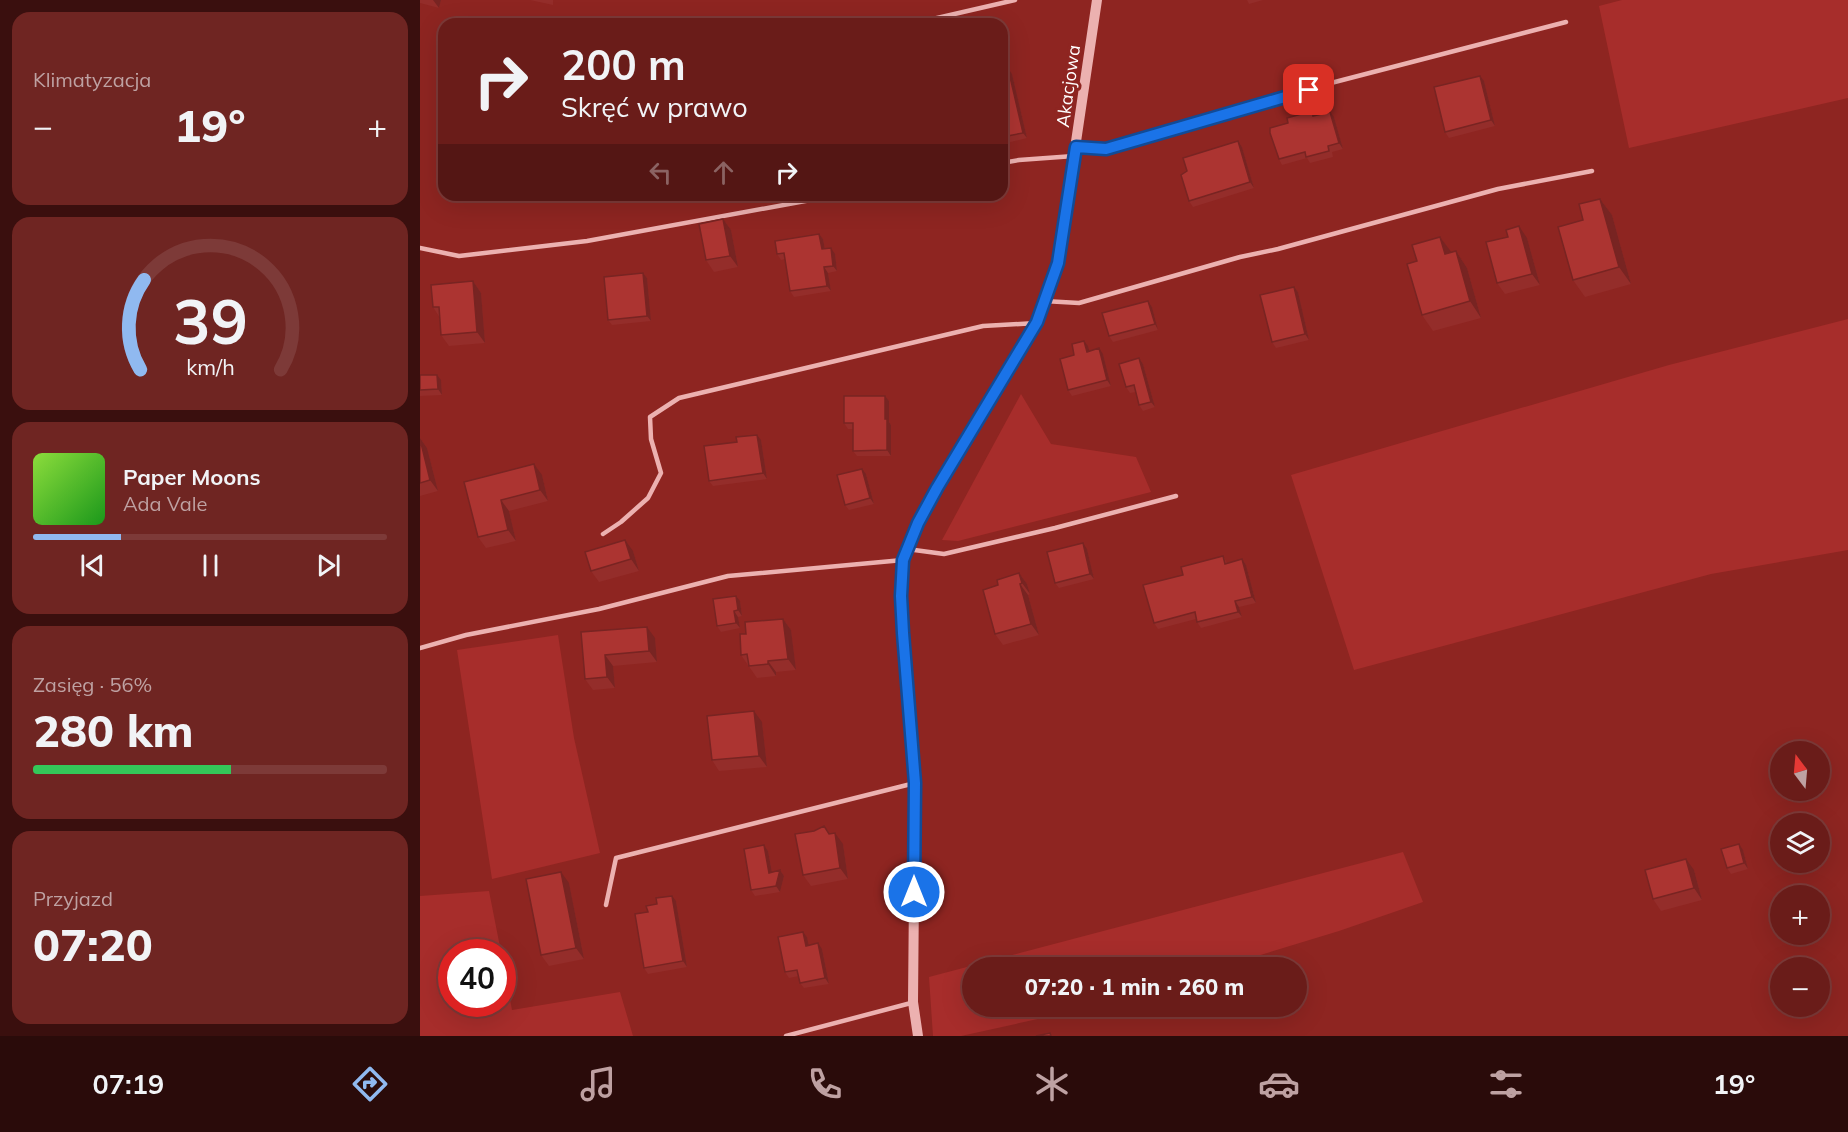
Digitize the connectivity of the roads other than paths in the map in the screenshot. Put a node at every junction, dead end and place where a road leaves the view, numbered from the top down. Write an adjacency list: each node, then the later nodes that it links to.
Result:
1 (1015, 0): 3 (lane)
2 (1097, 0): 5 (street, Akacjowa)
3 (937, 18)
4 (1566, 22): 5 (lane)
5 (1076, 152): 6 (lane); 10 (street, Akacjowa)
6 (1008, 162)
7 (1592, 171): 10 (lane)
8 (805, 201): 9 (lane)
9 (420, 249)
10 (1044, 301): 11 (street, Akacjowa)
11 (1037, 322): 13 (lane); 14 (street, Akacjowa)
12 (1176, 496): 14 (lane)
13 (603, 534)
14 (907, 549): 15 (street, Akacjowa)
15 (903, 560): 16 (lane); 17 (street, Akacjowa)
16 (420, 648)
17 (915, 783): 18 (lane); 19 (street, Akacjowa)
18 (606, 905)
19 (913, 1002): 20 (lane); 21 (street, Akacjowa)
20 (786, 1036)
21 (918, 1036)

